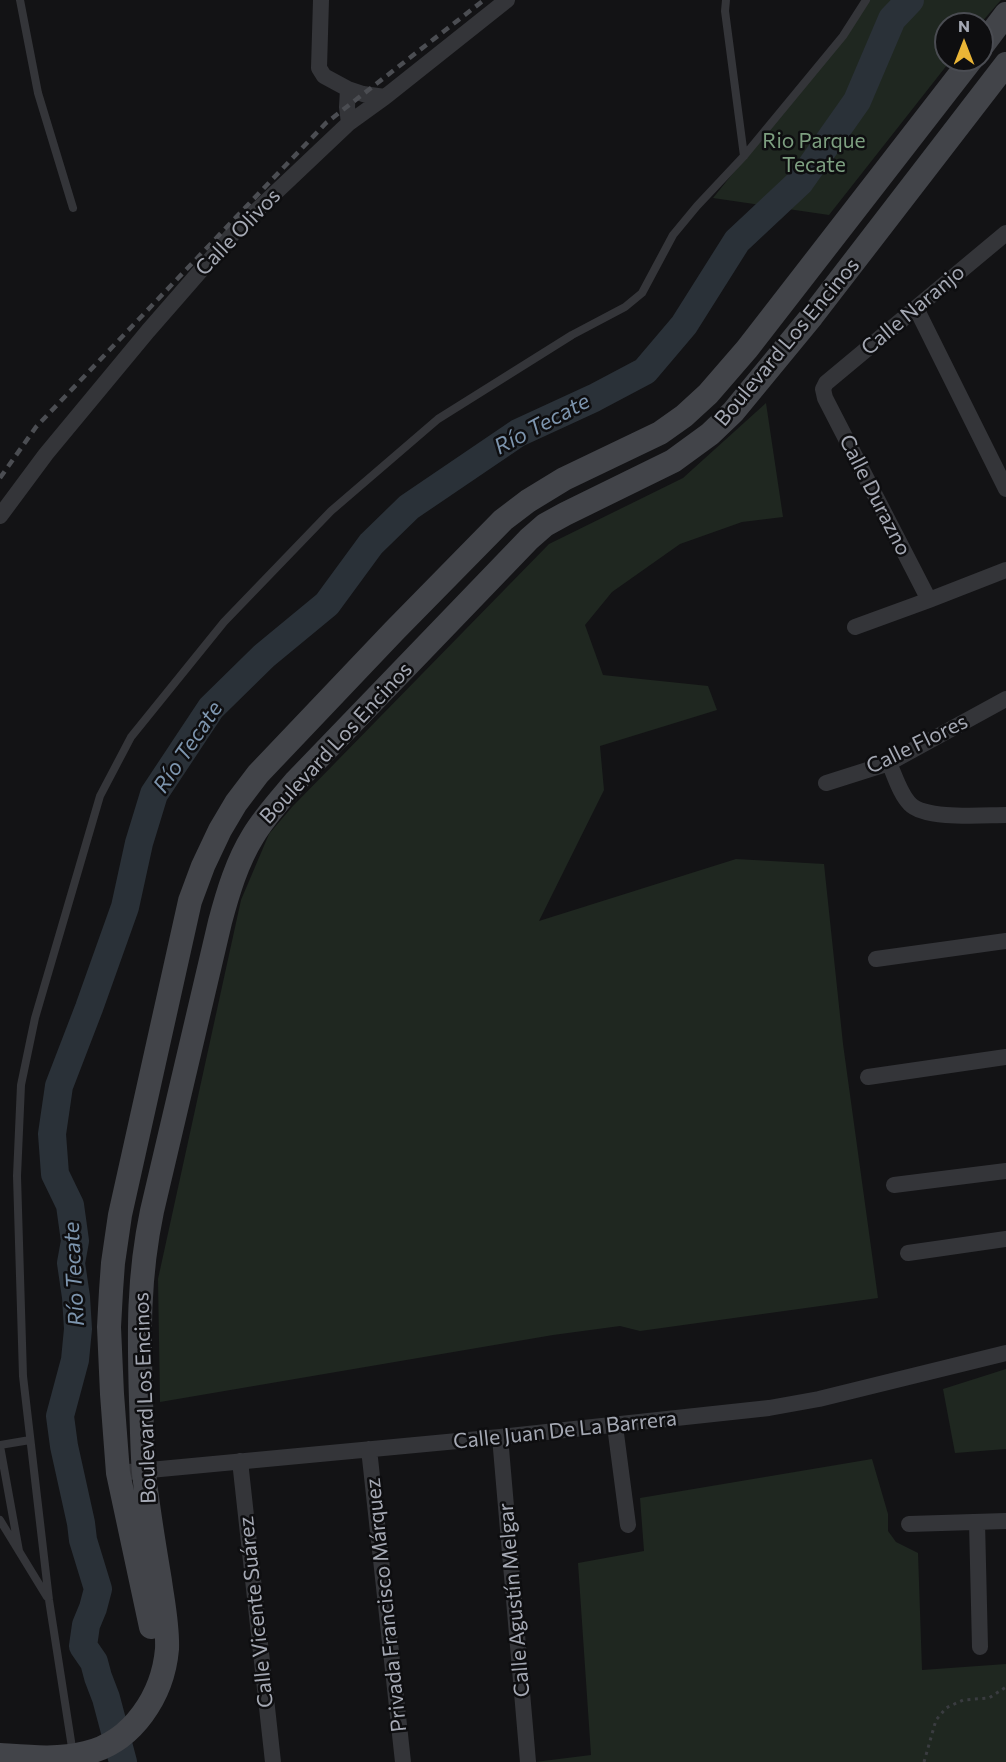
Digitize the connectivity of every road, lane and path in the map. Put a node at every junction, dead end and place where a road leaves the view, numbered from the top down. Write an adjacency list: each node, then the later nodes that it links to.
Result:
1 (20, 0): 14 (lane)
2 (321, 0): 10 (street)
3 (507, 0): 11 (street, Calle Olivos)
4 (726, 0): 13 (lane)
5 (866, 0): 13 (lane)
6 (1006, 14): 7 (main road)
7 (994, 30)
8 (1006, 64): 18 (main road, Boulevard Los Encinos)
9 (962, 72): 16 (main road, Boulevard Los Encinos)
10 (348, 89): 11 (street); 12 (street)
11 (385, 97): 12 (street, Calle Olivos)
12 (350, 123): 21 (street, Calle Olivos)
13 (744, 156): 40 (lane)
14 (73, 208)
15 (1006, 233): 17 (street, Calle Naranjo)
16 (786, 299): 18 (main road); 45 (main road, Boulevard Los Encinos)
17 (916, 308): 19 (street, Calle Naranjo); 20 (street)
18 (812, 316): 44 (main road, Boulevard Los Encinos)
19 (822, 389): 23 (street, Calle Durazno)
20 (1006, 489)
21 (0, 516)
22 (1006, 570): 23 (street)
23 (929, 600): 24 (street)
24 (855, 627)
25 (1006, 699): 26 (street, Calle Flores)
26 (889, 763): 27 (street, Calle Flores); 28 (street)
27 (826, 783)
28 (1006, 815)
29 (1006, 941): 30 (street)
30 (876, 958)
31 (1006, 1057): 32 (street)
32 (868, 1077)
33 (1006, 1171): 34 (street)
34 (894, 1185)
35 (1006, 1239): 36 (street)
36 (908, 1253)
37 (1006, 1353): 38 (street, Calle Juan De La Barrera)
38 (615, 1426): 39 (street, Calle Juan De La Barrera); 50 (street)
39 (500, 1437): 42 (street, Calle Juan De La Barrera); 61 (street, Calle Agustín Melgar)
40 (30, 1440): 41 (lane); 52 (lane)
41 (0, 1446): 51 (lane)
42 (369, 1449): 43 (street, Calle Juan De La Barrera); 60 (street, Privada Francisco Márquez)
43 (240, 1461): 44 (street, Calle Juan De La Barrera); 59 (street, Calle Vicente Suárez)
44 (144, 1471): 45 (street, Calle Juan De La Barrera); 55 (main road, Boulevard Los Encinos)
45 (118, 1473): 55 (main road, Boulevard Los Encinos)
46 (0, 1520): 51 (lane)
47 (1006, 1521): 48 (street)
48 (977, 1522): 49 (street); 53 (street)
49 (909, 1524)
50 (628, 1525)
51 (19, 1551): 52 (lane)
52 (49, 1600): 57 (lane)
53 (980, 1647)
54 (1006, 1687): 62 (path)
55 (143, 1700): 57 (main road, Boulevard Los Encinos)
56 (0, 1741): 57 (main road, Boulevard Los Encinos)
57 (80, 1747): 58 (main road, Boulevard Los Encinos)
58 (0, 1755)
59 (273, 1762)
60 (403, 1762)
61 (528, 1762)
62 (924, 1762)

